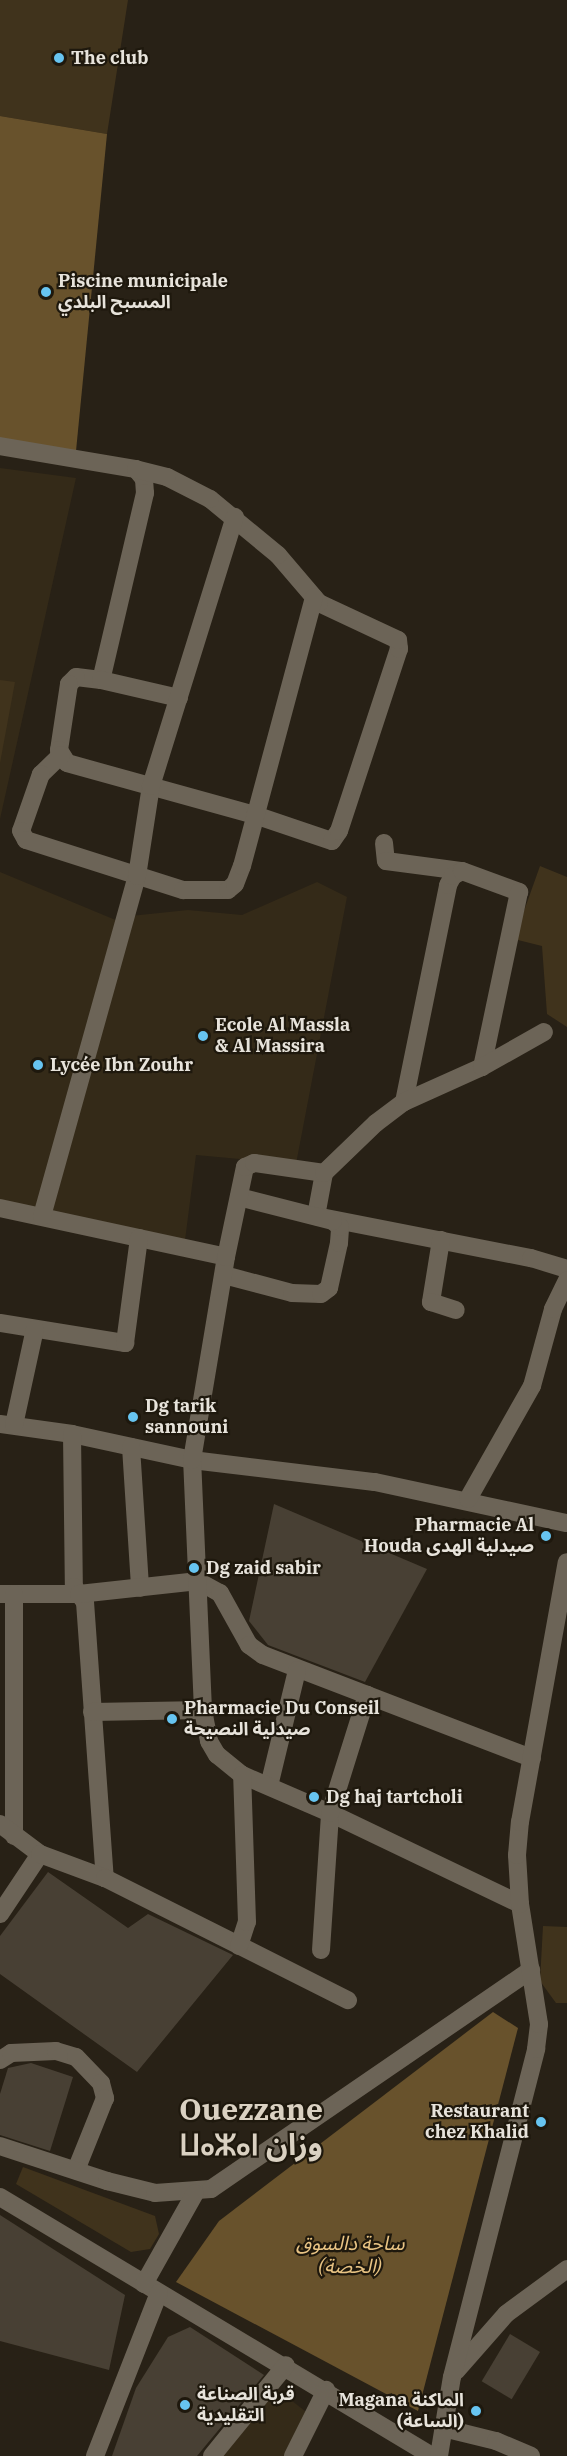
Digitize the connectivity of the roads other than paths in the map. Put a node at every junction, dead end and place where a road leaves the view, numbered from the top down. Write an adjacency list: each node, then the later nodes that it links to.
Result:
1 (0, 446): 2 (street)
2 (136, 469): 3 (street); 5 (street)
3 (235, 517): 4 (street); 6 (street)
4 (314, 598): 9 (street); 9 (street)
5 (102, 680): 6 (street); 7 (street)
6 (179, 698): 8 (street)
7 (61, 755): 8 (street); 12 (street)
8 (151, 786): 9 (street); 12 (street)
9 (255, 815): 12 (street)
10 (384, 843): 11 (street)
11 (462, 871): 14 (street); 15 (street)
12 (137, 876): 19 (street)
13 (544, 1032): 14 (street)
14 (482, 1067): 15 (street)
15 (404, 1102): 16 (street)
16 (324, 1173): 17 (street); 20 (street)
17 (239, 1197): 20 (street); 23 (street)
18 (0, 1208): 19 (street)
19 (42, 1216): 21 (street)
20 (315, 1216): 22 (street); 23 (street)
21 (138, 1238): 23 (street); 28 (street)
22 (441, 1240): 24 (street); 26 (street)
23 (225, 1266): 32 (street)
24 (567, 1269)
25 (567, 1280): 33 (street)
26 (456, 1310)
27 (0, 1323): 28 (street)
28 (35, 1329): 29 (street)
29 (7, 1424): 30 (street)
30 (72, 1434): 31 (street); 39 (street)
31 (131, 1447): 32 (street); 37 (street)
32 (192, 1460): 33 (street); 36 (street)
33 (468, 1499): 34 (street)
34 (567, 1523)
35 (567, 1562): 44 (street)
36 (198, 1581): 37 (street); 40 (street); 42 (street)
37 (140, 1588): 39 (street)
38 (7, 1594): 39 (street); 49 (street)
39 (79, 1594): 43 (street)
40 (297, 1670): 41 (street); 46 (street)
41 (367, 1695): 44 (street); 47 (street)
42 (203, 1710): 43 (street); 45 (street)
43 (92, 1712): 51 (street)
44 (532, 1758): 52 (street)
45 (242, 1775): 46 (street); 54 (street)
46 (270, 1786): 47 (street)
47 (330, 1813): 52 (street); 55 (street)
48 (0, 1824): 49 (street)
49 (14, 1836): 50 (street)
50 (40, 1854): 51 (street); 53 (street)
51 (105, 1878): 54 (street)
52 (520, 1904): 56 (street)
53 (0, 1914)
54 (239, 1946): 57 (street)
55 (321, 1950)
56 (531, 1970): 61 (street); 66 (street)
57 (348, 2000)
58 (0, 2060): 60 (street)
59 (0, 2146): 60 (street)
60 (76, 2170): 61 (street)
61 (195, 2193): 64 (street)
62 (0, 2197): 64 (street)
63 (567, 2269): 66 (street)
64 (152, 2289): 65 (street); 69 (street)
65 (286, 2365): 67 (street); 70 (street)
66 (452, 2377): 68 (street)
67 (326, 2390): 71 (street); 72 (street)
68 (442, 2428): 73 (street); 74 (street)
69 (95, 2456)
70 (212, 2456)
71 (293, 2456)
72 (432, 2456)
73 (439, 2456)
74 (531, 2456)

